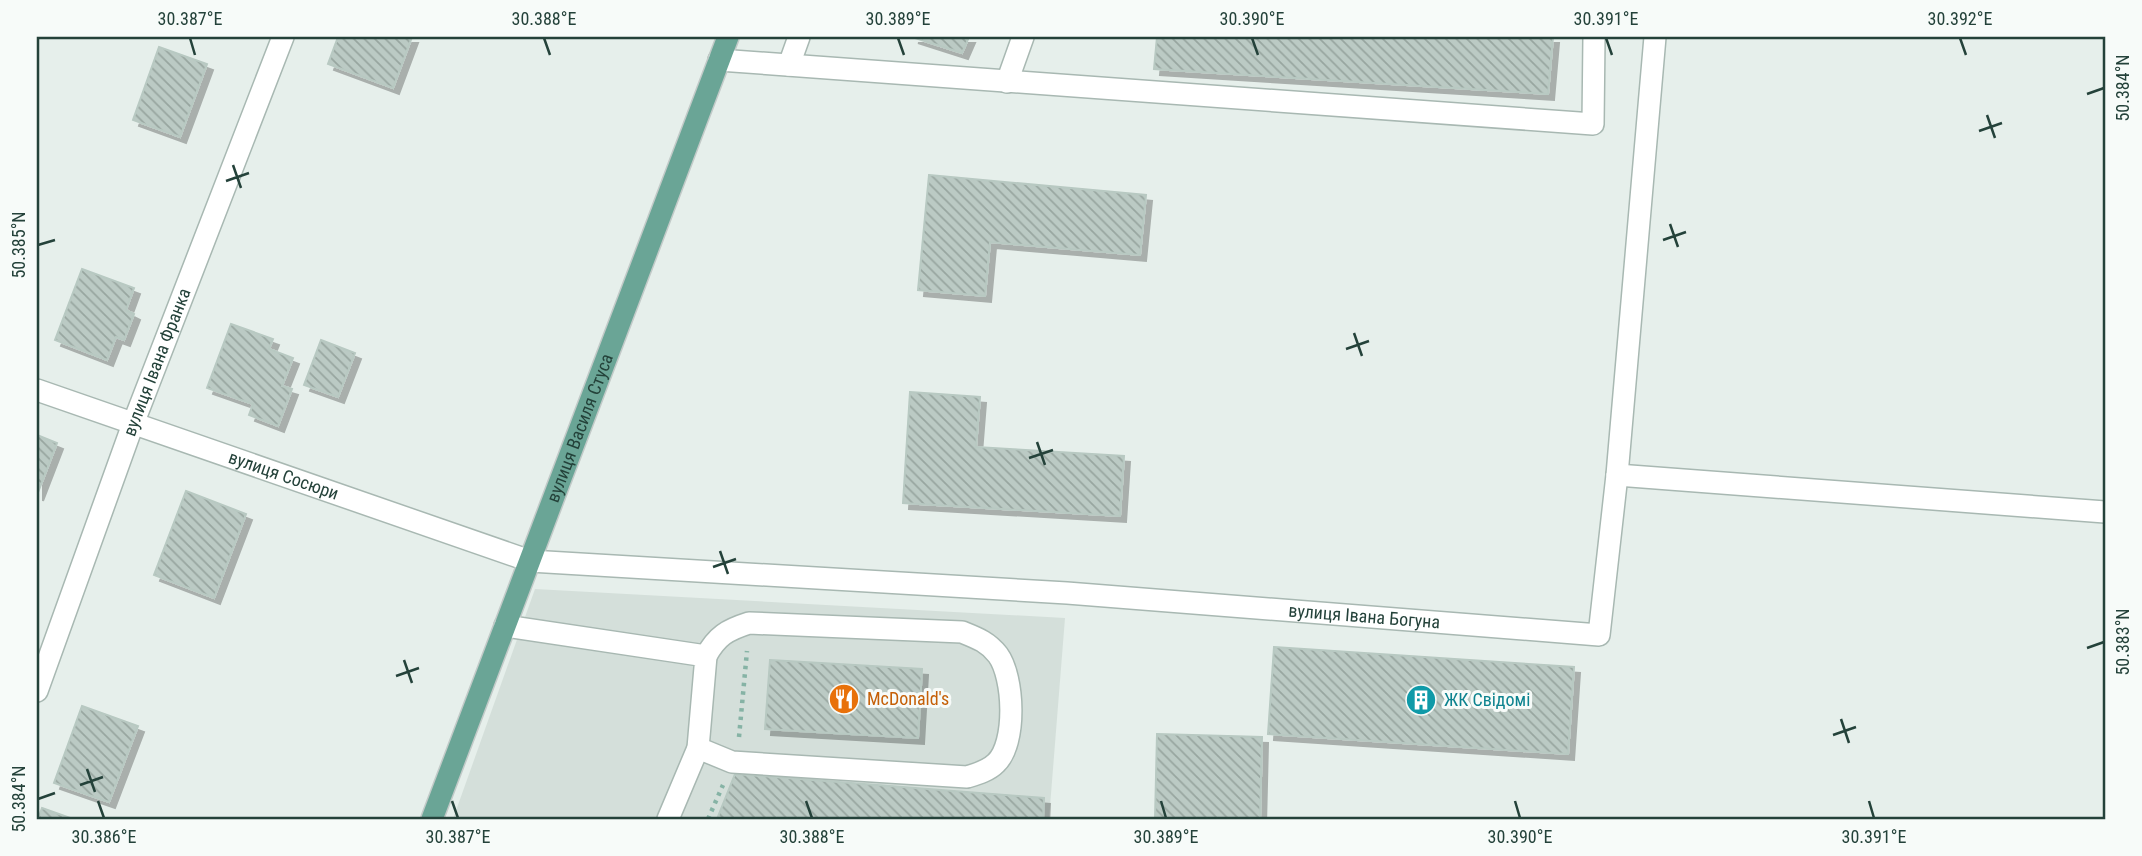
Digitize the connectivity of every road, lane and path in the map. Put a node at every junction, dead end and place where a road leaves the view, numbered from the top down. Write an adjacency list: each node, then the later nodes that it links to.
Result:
1 (283, 37): 11 (street, вулиця Івана Франка)
2 (728, 37): 7 (main road, вулиця Василя Стуса)
3 (799, 37): 8 (street)
4 (1023, 37): 9 (street)
5 (1594, 37): 9 (street)
6 (1655, 37): 12 (street, вулиця Івана Богуна)
7 (719, 60): 8 (street); 14 (main road, вулиця Василя Стуса)
8 (789, 65): 9 (street)
9 (1007, 82)
10 (37, 390): 11 (street, вулиця Сосюри)
11 (133, 424): 14 (street, вулиця Сосюри); 18 (street, вулиця Івана Франка)
12 (1617, 475): 13 (street); 14 (street, вулиця Івана Богуна)
13 (2105, 512)
14 (530, 561): 16 (main road, вулиця Василя Стуса)
15 (749, 623): 17 (street); 20 (path); 20 (street)
16 (505, 626): 17 (street); 21 (main road, вулиця Василя Стуса)
17 (706, 656): 19 (street)
18 (37, 691)
19 (698, 748): 20 (street); 22 (street)
20 (732, 762): 23 (path)
21 (432, 819)
22 (668, 819)
23 (708, 819)

